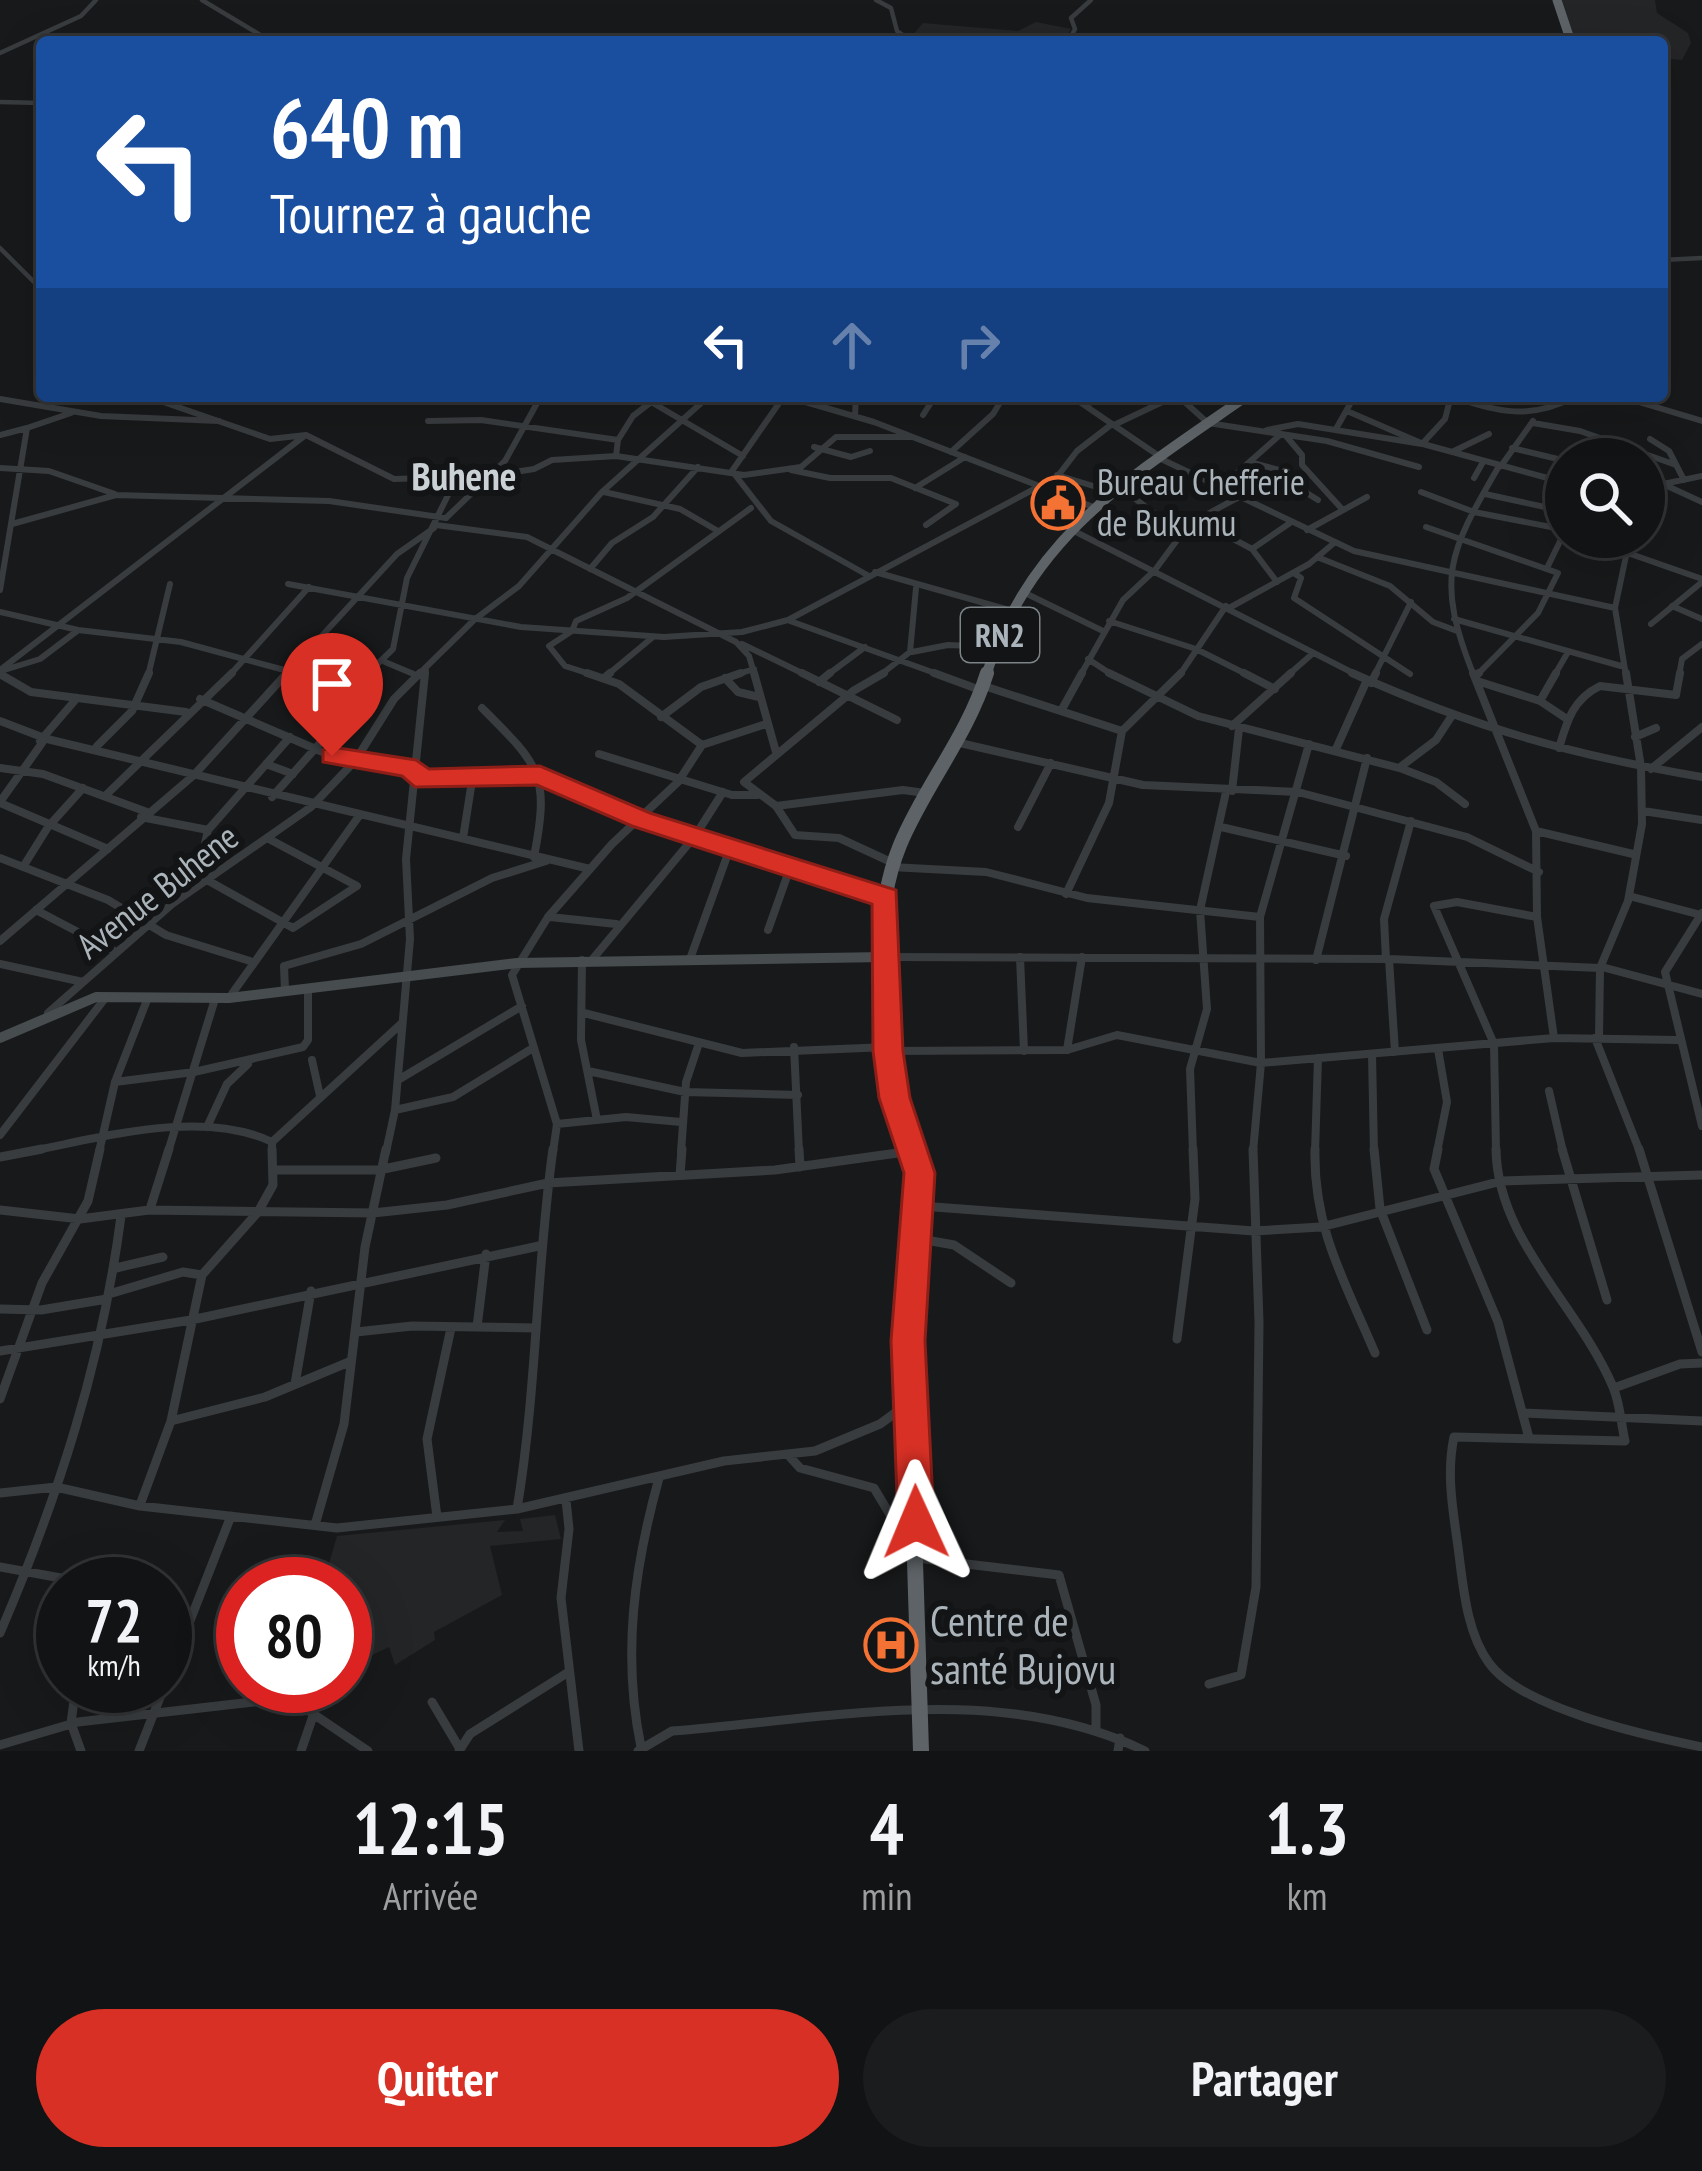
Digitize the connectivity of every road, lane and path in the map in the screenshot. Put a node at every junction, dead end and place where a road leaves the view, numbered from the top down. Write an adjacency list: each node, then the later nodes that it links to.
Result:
1 (96, 0): 6 (street)
2 (202, 0): 7 (street)
3 (876, 0): 8 (street)
4 (1091, 0): 9 (street)
5 (1557, 0): 10 (highway)
6 (37, 36)
7 (262, 36)
8 (904, 36)
9 (1071, 36)
10 (1569, 36)
11 (36, 37): 12 (street)
12 (0, 53)
13 (0, 101): 14 (street)
14 (36, 103)
15 (0, 248): 18 (street)
16 (1702, 258): 17 (street)
17 (1668, 260)
18 (36, 281)
19 (0, 399): 40 (street)
20 (165, 402): 45 (street)
21 (539, 402): 51 (street)
22 (652, 402): 61 (street)
23 (660, 402): 44 (street)
24 (701, 402): 44 (street, Avenue Buhene)
25 (780, 402): 70 (street)
26 (805, 402): 43 (street)
27 (856, 402): 43 (street)
28 (931, 402): 42 (street)
29 (1000, 402): 68 (street)
30 (1082, 402): 39 (street)
31 (1092, 402): 39 (street)
32 (1162, 402): 49 (street)
33 (1183, 402): 48 (street)
34 (1238, 402): 48 (highway, RN2)
35 (1450, 402): 62 (street)
36 (1467, 402): 41 (street)
37 (1561, 402): 41 (street)
38 (1639, 402): 47 (street)
39 (1085, 404): 49 (street)
40 (72, 412): 45 (street); 52 (street)
41 (1532, 414): 50 (street)
42 (923, 415)
43 (855, 416): 60 (street)
44 (685, 419): 70 (street); 74 (street, Avenue Buhene)
45 (225, 421): 59 (street)
46 (428, 421): 51 (street)
47 (1702, 421)
48 (1208, 423): 54 (street); 76 (highway, RN2)
49 (1113, 424): 76 (street); 88 (street)
50 (1533, 424): 65 (street); 79 (street)
51 (526, 426): 61 (street); 89 (street)
52 (27, 428): 58 (street); 85 (street)
53 (1336, 429): 54 (street); 56 (street); 56 (street)
54 (1266, 430): 55 (street)
55 (1284, 434): 73 (street); 77 (street); 87 (street)
56 (1389, 434): 62 (street); 63 (street)
57 (1489, 434): 69 (street)
58 (0, 435)
59 (305, 435): 93 (street); 106 (street)
60 (912, 436): 64 (street); 68 (street)
61 (618, 440): 72 (street)
62 (1422, 444): 63 (street); 69 (street)
63 (1410, 445): 73 (street)
64 (812, 446): 67 (street); 82 (street)
65 (1512, 448): 71 (street); 81 (street)
66 (1665, 448): 79 (street)
67 (870, 452)
68 (951, 452): 75 (street)
69 (1452, 452): 78 (street)
70 (744, 456): 86 (street)
71 (1545, 456)
72 (616, 457): 74 (street); 89 (street)
73 (1390, 457): 83 (street)
74 (644, 458): 80 (street); 102 (street, Avenue Buhene)
75 (965, 458): 97 (street); 99 (street)
76 (1160, 458): 98 (street); 100 (highway, RN2)
77 (1251, 462): 87 (street); 98 (street)
78 (1483, 462): 81 (street); 91 (street)
79 (1676, 465): 94 (street)
80 (699, 466): 86 (street); 111 (street)
81 (1500, 466): 92 (street); 104 (street)
82 (789, 467): 86 (street); 97 (street)
83 (1420, 467)
84 (0, 468): 85 (street)
85 (20, 468): 105 (street); 119 (street)
86 (731, 474): 112 (street)
87 (1307, 474): 96 (street); 114 (street)
88 (1057, 475): 99 (street); 100 (street)
89 (490, 476): 93 (street); 120 (street)
90 (1702, 476): 94 (street)
91 (1474, 478)
92 (1545, 478)
93 (456, 479): 120 (street)
94 (1684, 480): 95 (street)
95 (1665, 482)
96 (1294, 485): 108 (street); 109 (street)
97 (913, 488): 121 (street)
98 (1220, 488): 108 (street)
99 (1043, 489): 113 (street); 140 (street)
100 (1116, 489): 113 (highway, RN2); 117 (street)
101 (1665, 489): 110 (street)
102 (602, 492): 111 (street); 129 (street, Avenue Buhene)
103 (1421, 492): 116 (street)
104 (1485, 494): 115 (street); 116 (street)
105 (116, 495): 106 (street); 119 (street)
106 (230, 496): 120 (street); 165 (street)
107 (1367, 496): 114 (street)
108 (1240, 498): 117 (street); 118 (street)
109 (1318, 500)
110 (1702, 502)
111 (666, 505): 125 (street); 136 (street)
112 (751, 508): 125 (street); 140 (street)
113 (1096, 508): 126 (highway, RN2)
114 (1342, 509): 124 (street)
115 (1545, 510)
116 (1474, 512): 122 (street); 127 (street)
117 (1192, 522): 130 (street); 137 (street)
118 (1290, 523): 124 (street); 130 (street)
119 (12, 524): 147 (street)
120 (436, 524): 129 (street); 151 (street); 154 (street)
121 (926, 525)
122 (1545, 526)
123 (1426, 527): 127 (street)
124 (1306, 530): 128 (street)
125 (718, 531): 149 (street)
126 (1074, 531): 137 (street); 148 (highway, RN2)
127 (1459, 538): 135 (street); 139 (street)
128 (1334, 543): 131 (street); 139 (street)
129 (551, 549): 136 (street); 161 (street, Avenue Buhene)
130 (1252, 549): 142 (street)
131 (1317, 556): 138 (street); 152 (street)
132 (1550, 558): 135 (street)
133 (1624, 558): 156 (street)
134 (1636, 558): 141 (street)
135 (1548, 566): 150 (street)
136 (590, 569): 149 (street)
137 (1155, 570): 155 (street); 163 (street)
138 (1294, 573): 142 (street); 182 (street)
139 (1451, 573): 150 (street); 159 (street)
140 (872, 574): 146 (street); 162 (street)
141 (1702, 581): 153 (street)
142 (1277, 583): 155 (street)
143 (170, 584): 173 (street)
144 (288, 584): 145 (street)
145 (309, 587): 151 (street); 184 (street)
146 (916, 588): 157 (street); 179 (street)
147 (0, 590)
148 (1021, 590): 157 (highway, RN2); 168 (street)
149 (634, 592): 167 (street); 170 (street)
150 (1553, 592): 156 (street); 172 (street)
151 (358, 597): 154 (street); 191 (street)
152 (1411, 602): 169 (street); 182 (street)
153 (1672, 606): 160 (street); 164 (street)
154 (401, 607): 161 (street); 185 (street)
155 (1227, 607): 178 (street); 181 (street)
156 (1615, 608): 187 (street)
157 (1009, 610): 177 (highway, RN2)
158 (0, 612): 165 (street)
159 (1454, 619): 169 (street); 172 (street)
160 (1702, 619)
161 (474, 620): 167 (street); 188 (street, Avenue Buhene)
162 (788, 620): 170 (street); 176 (street)
163 (1109, 620): 168 (street); 178 (street)
164 (1651, 624)
165 (54, 625): 166 (street); 190 (street)
166 (78, 630): 173 (street); 190 (street)
167 (572, 631): 171 (street); 194 (street)
168 (1102, 631): 183 (street)
169 (1457, 631): 196 (street)
170 (723, 634): 171 (street); 174 (street)
171 (653, 637): 194 (street)
172 (1519, 637): 180 (street); 196 (street)
173 (161, 640): 184 (street); 208 (street)
174 (736, 642): 189 (street); 197 (street)
175 (1702, 644): 201 (street)
176 (865, 647): 186 (street); 197 (street)
177 (996, 647): 179 (street); 199 (highway, RN2)
178 (1196, 649): 200 (street); 207 (street)
179 (910, 652): 186 (street)
180 (1568, 652): 187 (street); 206 (street)
181 (1311, 655): 198 (street); 200 (street)
182 (1381, 658): 192 (street); 198 (street)
183 (1088, 659): 207 (street); 210 (street)
184 (245, 661): 191 (street); 205 (street)
185 (385, 662): 193 (street); 231 (street)
186 (899, 664): 199 (street); 204 (street)
187 (1621, 666): 201 (street)
188 (426, 667): 193 (street, Avenue Buhene); 245 (street)
189 (754, 669): 195 (street); 203 (street)
190 (0, 671): 202 (street)
191 (288, 671): 212 (street)
192 (1410, 674)
193 (417, 676): 238 (street, Avenue Buhene)
194 (604, 678): 213 (street)
195 (725, 679): 203 (street); 213 (street)
196 (1475, 679): 206 (street); 223 (street)
197 (819, 682): 204 (street)
198 (1369, 682): 214 (street); 233 (street)
199 (983, 688): 210 (street); 227 (highway, RN2)
200 (1275, 689): 220 (street)
201 (1626, 692): 215 (street); 224 (street)
202 (78, 697): 208 (street); 226 (street)
203 (760, 697): 218 (street)
204 (846, 697): 216 (street); 234 (street)
205 (200, 699): 211 (street); 212 (street)
206 (1540, 701): 215 (street)
207 (1155, 702): 220 (street); 222 (street)
208 (139, 704): 211 (street); 230 (street)
209 (482, 708): 247 (street)
210 (1060, 711): 222 (street)
211 (187, 712): 237 (street)
212 (247, 715): 225 (street); 248 (street)
213 (661, 716): 229 (street)
214 (1450, 718): 223 (street); 241 (street)
215 (1567, 719): 232 (street)
216 (897, 720)
217 (0, 721): 226 (street)
218 (766, 724): 229 (street); 234 (street)
219 (1702, 727): 243 (street)
220 (1236, 728): 228 (street); 255 (street)
221 (1656, 728): 224 (street)
222 (1122, 730): 251 (street)
223 (1498, 731): 232 (street); 278 (street)
224 (1635, 736): 243 (street)
225 (290, 737): 231 (street); 240 (street)
226 (41, 742): 230 (street); 244 (street)
227 (960, 743): 239 (street); 258 (highway, RN2)
228 (1309, 744): 233 (street); 257 (street)
229 (702, 746): 250 (street)
230 (96, 747): 237 (street)
231 (315, 748): 238 (street); 246 (street)
232 (1559, 748): 243 (street)
233 (1336, 749): 236 (street)
234 (776, 752): 259 (street)
235 (599, 754): 250 (street)
236 (1368, 758): 241 (street); 264 (street)
237 (140, 760): 248 (street); 260 (street)
238 (355, 760): 245 (street); 266 (street, Avenue Buhene)
239 (1051, 763): 251 (street); 275 (street)
240 (266, 764): 246 (street); 254 (street)
241 (1399, 767): 263 (street)
242 (0, 768): 244 (street)
243 (1646, 768): 249 (street); 267 (street)
244 (22, 769): 253 (street); 262 (street)
245 (416, 773): 252 (street); 273 (street)
246 (293, 774): 261 (street)
247 (534, 774): 252 (street); 270 (street); 287 (street)
248 (194, 775): 254 (street); 268 (street)
249 (1702, 777)
250 (682, 778): 256 (street); 270 (street)
251 (1112, 778): 255 (street); 298 (street)
252 (472, 781): 281 (street)
253 (82, 788): 260 (street); 274 (street)
254 (242, 789): 261 (street); 277 (street)
255 (1229, 791): 257 (street); 276 (street)
256 (723, 792): 259 (street); 279 (street)
257 (1298, 792): 264 (street); 282 (street)
258 (925, 794): 265 (street); 290 (highway, RN2)
259 (758, 795): 265 (street)
260 (105, 796): 268 (street)
261 (272, 797): 266 (street)
262 (0, 802): 274 (street)
263 (1465, 804)
264 (1354, 805): 272 (street); 286 (street)
265 (776, 806): 290 (street)
266 (311, 807): 269 (street); 280 (street, Avenue Buhene)
267 (1643, 812): 271 (street); 285 (street)
268 (144, 815): 277 (street); 284 (street)
269 (359, 816): 273 (street); 291 (street)
270 (641, 820): 279 (street); 294 (street)
271 (1702, 820)
272 (1411, 821): 295 (street); 319 (street)
273 (410, 825): 281 (street); 308 (street)
274 (48, 827): 284 (street); 292 (street)
275 (1018, 827)
276 (1221, 827): 282 (street); 302 (street)
277 (208, 830): 296 (street)
278 (1536, 831): 285 (street); 295 (street)
279 (695, 836): 283 (street); 310 (street)
280 (269, 839): 291 (street); 296 (street, Avenue Buhene)
281 (463, 839): 287 (street)
282 (1283, 842): 286 (street); 305 (street)
283 (730, 848): 293 (street); 317 (street)
284 (108, 849): 297 (street)
285 (1634, 854): 299 (street)
286 (1346, 856): 321 (street)
287 (533, 857): 289 (street)
288 (0, 858): 292 (street)
289 (548, 860): 294 (street); 308 (street)
290 (891, 864): 298 (street); 300 (highway, RN2)
291 (327, 866): 307 (street); 307 (street)
292 (23, 867): 297 (street)
293 (790, 868): 300 (street); 311 (street)
294 (591, 869): 304 (street)
295 (1539, 872): 306 (street)
296 (204, 880): 307 (street); 309 (street, Avenue Buhene)
297 (64, 884): 301 (street); 309 (street)
298 (1066, 894): 302 (street)
299 (1629, 896): 303 (street); 328 (street)
300 (886, 898): 314 (highway, RN2)
301 (36, 910): 312 (street); 313 (street)
302 (1200, 910): 305 (street); 318 (street)
303 (1701, 915): 330 (street)
304 (548, 917): 310 (street); 325 (street)
305 (1259, 917): 320 (street)
306 (1537, 917): 324 (street); 327 (street)
307 (280, 921): 323 (street)
308 (409, 922): 329 (street); 333 (street)
309 (147, 924): 313 (street, Avenue Buhene); 323 (street)
310 (616, 925): 322 (street)
311 (769, 930)
312 (0, 941)
313 (116, 952): 331 (street, Avenue Buhene)
314 (884, 957): 315 (street); 317 (main road); 350 (highway, RN2)
315 (1020, 957): 316 (street); 354 (street)
316 (1082, 957): 318 (street); 351 (street)
317 (690, 959): 322 (main road)
318 (1203, 959): 320 (street); 353 (street)
319 (1388, 959): 321 (street); 324 (street); 355 (street)
320 (1264, 960): 321 (street); 360 (street)
321 (1316, 960)
322 (586, 961): 325 (main road); 339 (street)
323 (250, 962): 336 (street)
324 (1462, 962): 327 (street); 346 (street)
325 (517, 963): 329 (main road); 338 (street)
326 (0, 964): 331 (street)
327 (1545, 967): 328 (street); 344 (street)
328 (1601, 968): 330 (street); 342 (street)
329 (407, 978): 332 (main road); 341 (street)
330 (1665, 981): 334 (street); 345 (street)
331 (83, 982): 340 (street, Avenue Buhene)
332 (308, 988): 333 (main road); 358 (street)
333 (284, 991): 336 (main road)
334 (1702, 994)
335 (107, 996): 337 (main road); 340 (main road); 376 (street)
336 (222, 998): 337 (main road); 362 (street)
337 (147, 1000): 364 (street)
338 (522, 1006): 349 (street); 363 (street)
339 (584, 1013): 347 (street); 361 (street)
340 (45, 1016): 343 (main road)
341 (402, 1023): 363 (street); 368 (street)
342 (1597, 1037): 344 (street); 345 (street); 388 (street)
343 (0, 1038)
344 (1554, 1038): 346 (street)
345 (1678, 1040): 373 (street)
346 (1495, 1044): 352 (street); 389 (street)
347 (698, 1046): 348 (street); 366 (street)
348 (794, 1047): 350 (street); 367 (street)
349 (533, 1048): 369 (street); 372 (street)
350 (888, 1049): 354 (street); 379 (highway, RN2)
351 (1067, 1049): 353 (street); 354 (street)
352 (1438, 1049): 355 (street); 391 (street)
353 (1194, 1050): 360 (street); 401 (street)
354 (1024, 1051)
355 (1395, 1052): 356 (street)
356 (1372, 1054): 357 (street); 393 (street)
357 (1318, 1058): 360 (street); 400 (street)
358 (254, 1059): 362 (street); 374 (street)
359 (312, 1060): 368 (street)
360 (1261, 1063): 402 (street)
361 (588, 1071): 366 (street); 370 (street)
362 (194, 1072): 364 (street); 375 (street)
363 (396, 1081): 369 (street)
364 (115, 1082): 377 (street)
365 (1549, 1091): 387 (street)
366 (685, 1092): 367 (street); 371 (street)
367 (798, 1096): 382 (street)
368 (321, 1098): 378 (street)
369 (395, 1110): 384 (street)
370 (597, 1120): 371 (street); 372 (street)
371 (682, 1122): 385 (street)
372 (557, 1124): 390 (street)
373 (1702, 1126)
374 (207, 1127): 375 (street); 378 (street)
375 (170, 1132): 377 (street); 395 (street)
376 (0, 1135)
377 (102, 1138): 380 (street); 399 (street)
378 (272, 1142): 383 (street)
379 (913, 1150): 382 (street); 392 (highway, RN2)
380 (0, 1157)
381 (436, 1158): 384 (street)
382 (800, 1168): 385 (street)
383 (277, 1170): 384 (street); 396 (street)
384 (379, 1170): 397 (street)
385 (680, 1175): 390 (street)
386 (1702, 1175): 388 (street)
387 (1568, 1176): 388 (street); 389 (street); 413 (street)
388 (1645, 1176): 427 (street)
389 (1496, 1182): 391 (street); 431 (street)
390 (548, 1183): 397 (street); 404 (street)
391 (1446, 1193): 393 (street); 434 (street)
392 (920, 1206): 401 (street); 403 (highway, RN2)
393 (1380, 1209): 400 (street); 420 (street)
394 (0, 1210): 399 (street)
395 (149, 1210): 396 (street); 398 (street)
396 (258, 1212): 397 (street); 408 (street)
397 (373, 1213): 409 (street)
398 (121, 1216): 399 (street); 407 (street)
399 (80, 1219): 415 (street)
400 (1321, 1227): 402 (street); 426 (street)
401 (1190, 1230): 402 (street); 423 (street)
402 (1254, 1231): 456 (street)
403 (918, 1239): 410 (street); 433 (highway, RN2)
404 (539, 1246): 405 (street); 419 (street)
405 (486, 1254): 409 (street); 417 (street)
406 (163, 1257): 407 (street)
407 (116, 1268): 412 (street)
408 (202, 1275): 412 (street); 416 (street)
409 (363, 1280): 411 (street); 422 (street)
410 (1011, 1283)
411 (311, 1291): 416 (street); 430 (street)
412 (107, 1296): 415 (street); 421 (street)
413 (1607, 1300)
414 (0, 1309): 415 (street)
415 (33, 1309): 424 (street)
416 (191, 1320): 421 (street); 437 (street)
417 (477, 1327): 418 (street); 419 (street)
418 (451, 1328): 422 (street); 447 (street)
419 (536, 1328): 445 (street)
420 (1427, 1330)
421 (99, 1332): 424 (street); 441 (street)
422 (356, 1332): 428 (street)
423 (1177, 1339)
424 (20, 1347): 425 (street); 432 (street)
425 (0, 1351)
426 (1375, 1352)
427 (1702, 1352)
428 (349, 1362): 430 (street); 448 (street)
429 (1702, 1363): 431 (street)
430 (295, 1384): 437 (street)
431 (1614, 1388): 435 (street)
432 (0, 1400)
433 (912, 1400): 439 (street); 449 (highway, RN2)
434 (1522, 1413): 435 (street); 438 (street)
435 (1619, 1413): 436 (street); 438 (street)
436 (1702, 1420)
437 (171, 1421): 444 (street)
438 (1529, 1438): 468 (street)
439 (790, 1457): 440 (street); 449 (street)
440 (659, 1477): 443 (street); 469 (street)
441 (56, 1487): 442 (street); 444 (street); 451 (street)
442 (0, 1493)
443 (566, 1500): 445 (street); 455 (street)
444 (140, 1505): 446 (street)
445 (517, 1509): 447 (street)
446 (231, 1516): 448 (street); 453 (street)
447 (437, 1517): 448 (street)
448 (315, 1525)
449 (916, 1558): 459 (highway, RN2); 465 (street)
450 (0, 1568): 451 (street)
451 (27, 1572): 452 (street); 454 (street)
452 (36, 1574)
453 (192, 1622)
454 (0, 1633)
455 (567, 1673): 470 (street); 475 (street)
456 (1209, 1684)
457 (432, 1702): 470 (street)
458 (192, 1708): 463 (street)
459 (921, 1711): 465 (street); 469 (street); 476 (highway, RN2)
460 (72, 1713): 464 (street)
461 (151, 1713): 464 (street)
462 (159, 1713): 472 (street)
463 (313, 1716): 473 (street); 474 (street)
464 (71, 1723): 466 (street); 471 (street)
465 (1096, 1726): 467 (street)
466 (0, 1745)
467 (1119, 1745): 477 (street)
468 (1702, 1747)
469 (640, 1749)
470 (460, 1750)
471 (81, 1751)
472 (140, 1751)
473 (301, 1751)
474 (368, 1751)
475 (579, 1751)
476 (921, 1751)
477 (1144, 1751)

